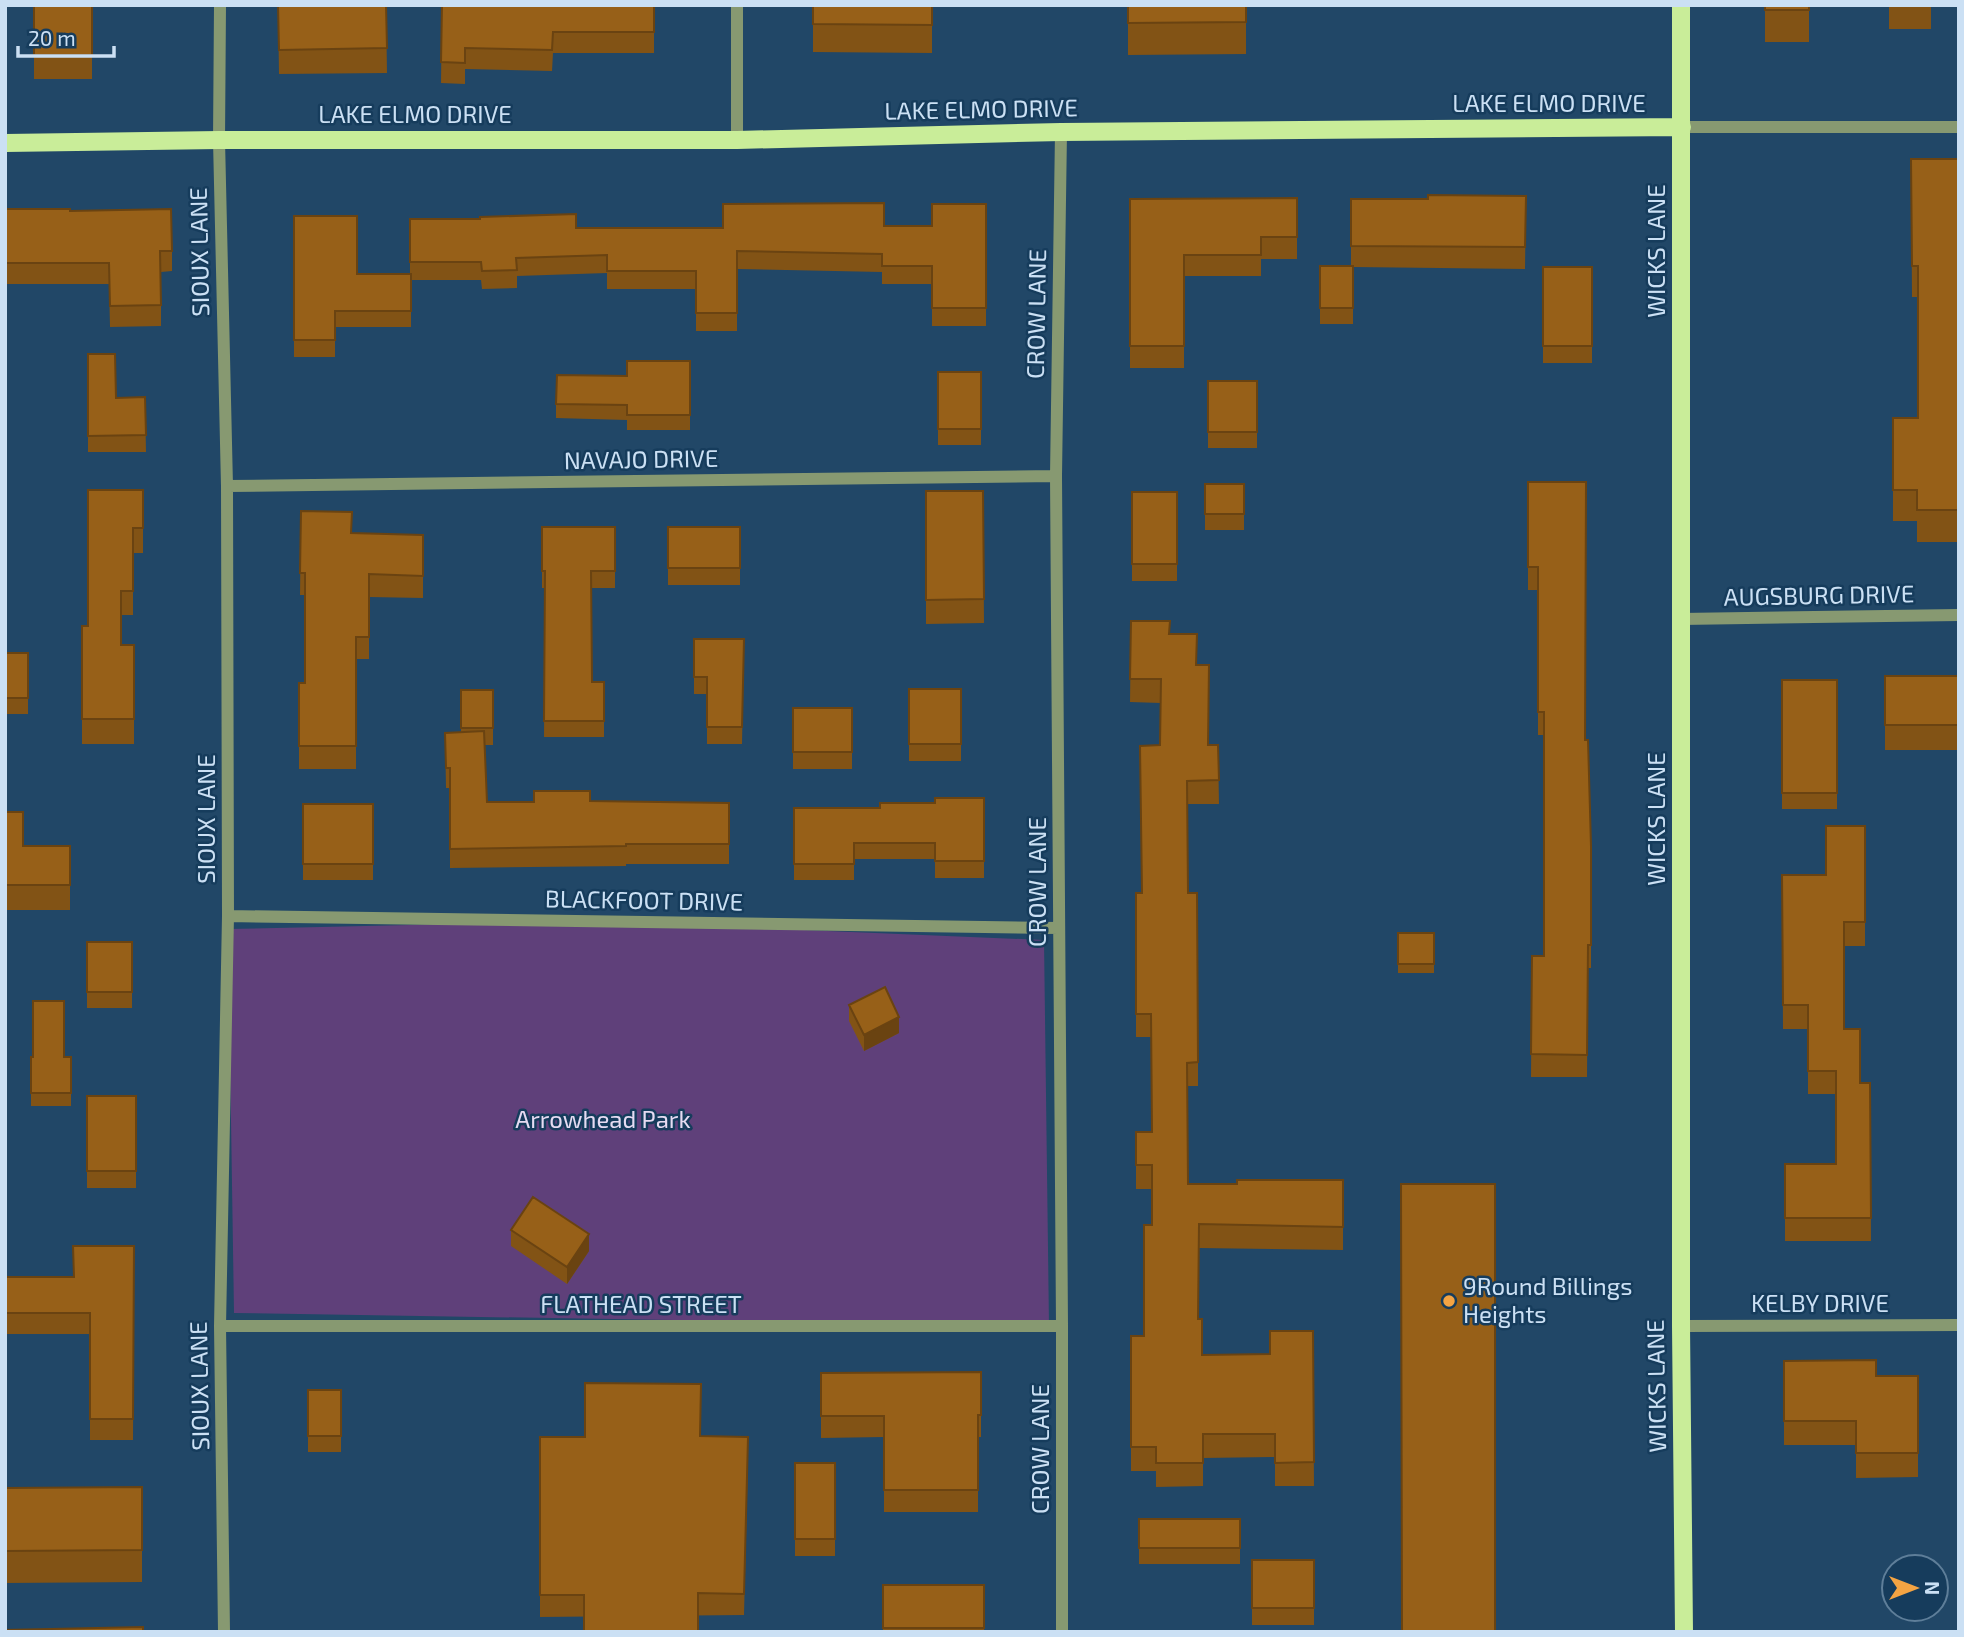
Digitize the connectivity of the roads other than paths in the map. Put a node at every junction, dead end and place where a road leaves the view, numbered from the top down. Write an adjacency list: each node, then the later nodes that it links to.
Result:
1 (220, 5): 7 (street, SIOUX LANE)
2 (737, 5): 8 (street)
3 (1681, 5): 4 (main road, WICKS LANE)
4 (1682, 127): 5 (street, LAKE ELMO DRIVE); 6 (main road, LAKE ELMO DRIVE); 13 (main road, WICKS LANE)
5 (1959, 127)
6 (1061, 132): 8 (main road, LAKE ELMO DRIVE); 10 (street, CROW LANE)
7 (219, 140): 8 (main road, LAKE ELMO DRIVE); 9 (main road, LAKE ELMO DRIVE); 11 (street, SIOUX LANE)
8 (737, 140)
9 (5, 143)
10 (1056, 476): 11 (street, NAVAJO DRIVE); 15 (street, CROW LANE)
11 (227, 486): 14 (street, SIOUX LANE)
12 (1959, 615): 13 (street, AUGSBURG DRIVE)
13 (1681, 619): 19 (main road, WICKS LANE)
14 (228, 916): 15 (street, BLACKFOOT DRIVE); 17 (street, SIOUX LANE)
15 (1059, 928): 18 (street, CROW LANE)
16 (1959, 1325): 19 (street, KELBY DRIVE)
17 (220, 1326): 18 (street, FLATHEAD STREET); 20 (street, SIOUX LANE)
18 (1062, 1326): 21 (street, CROW LANE)
19 (1681, 1326): 22 (main road, WICKS LANE)
20 (224, 1632)
21 (1062, 1632)
22 (1684, 1632)

